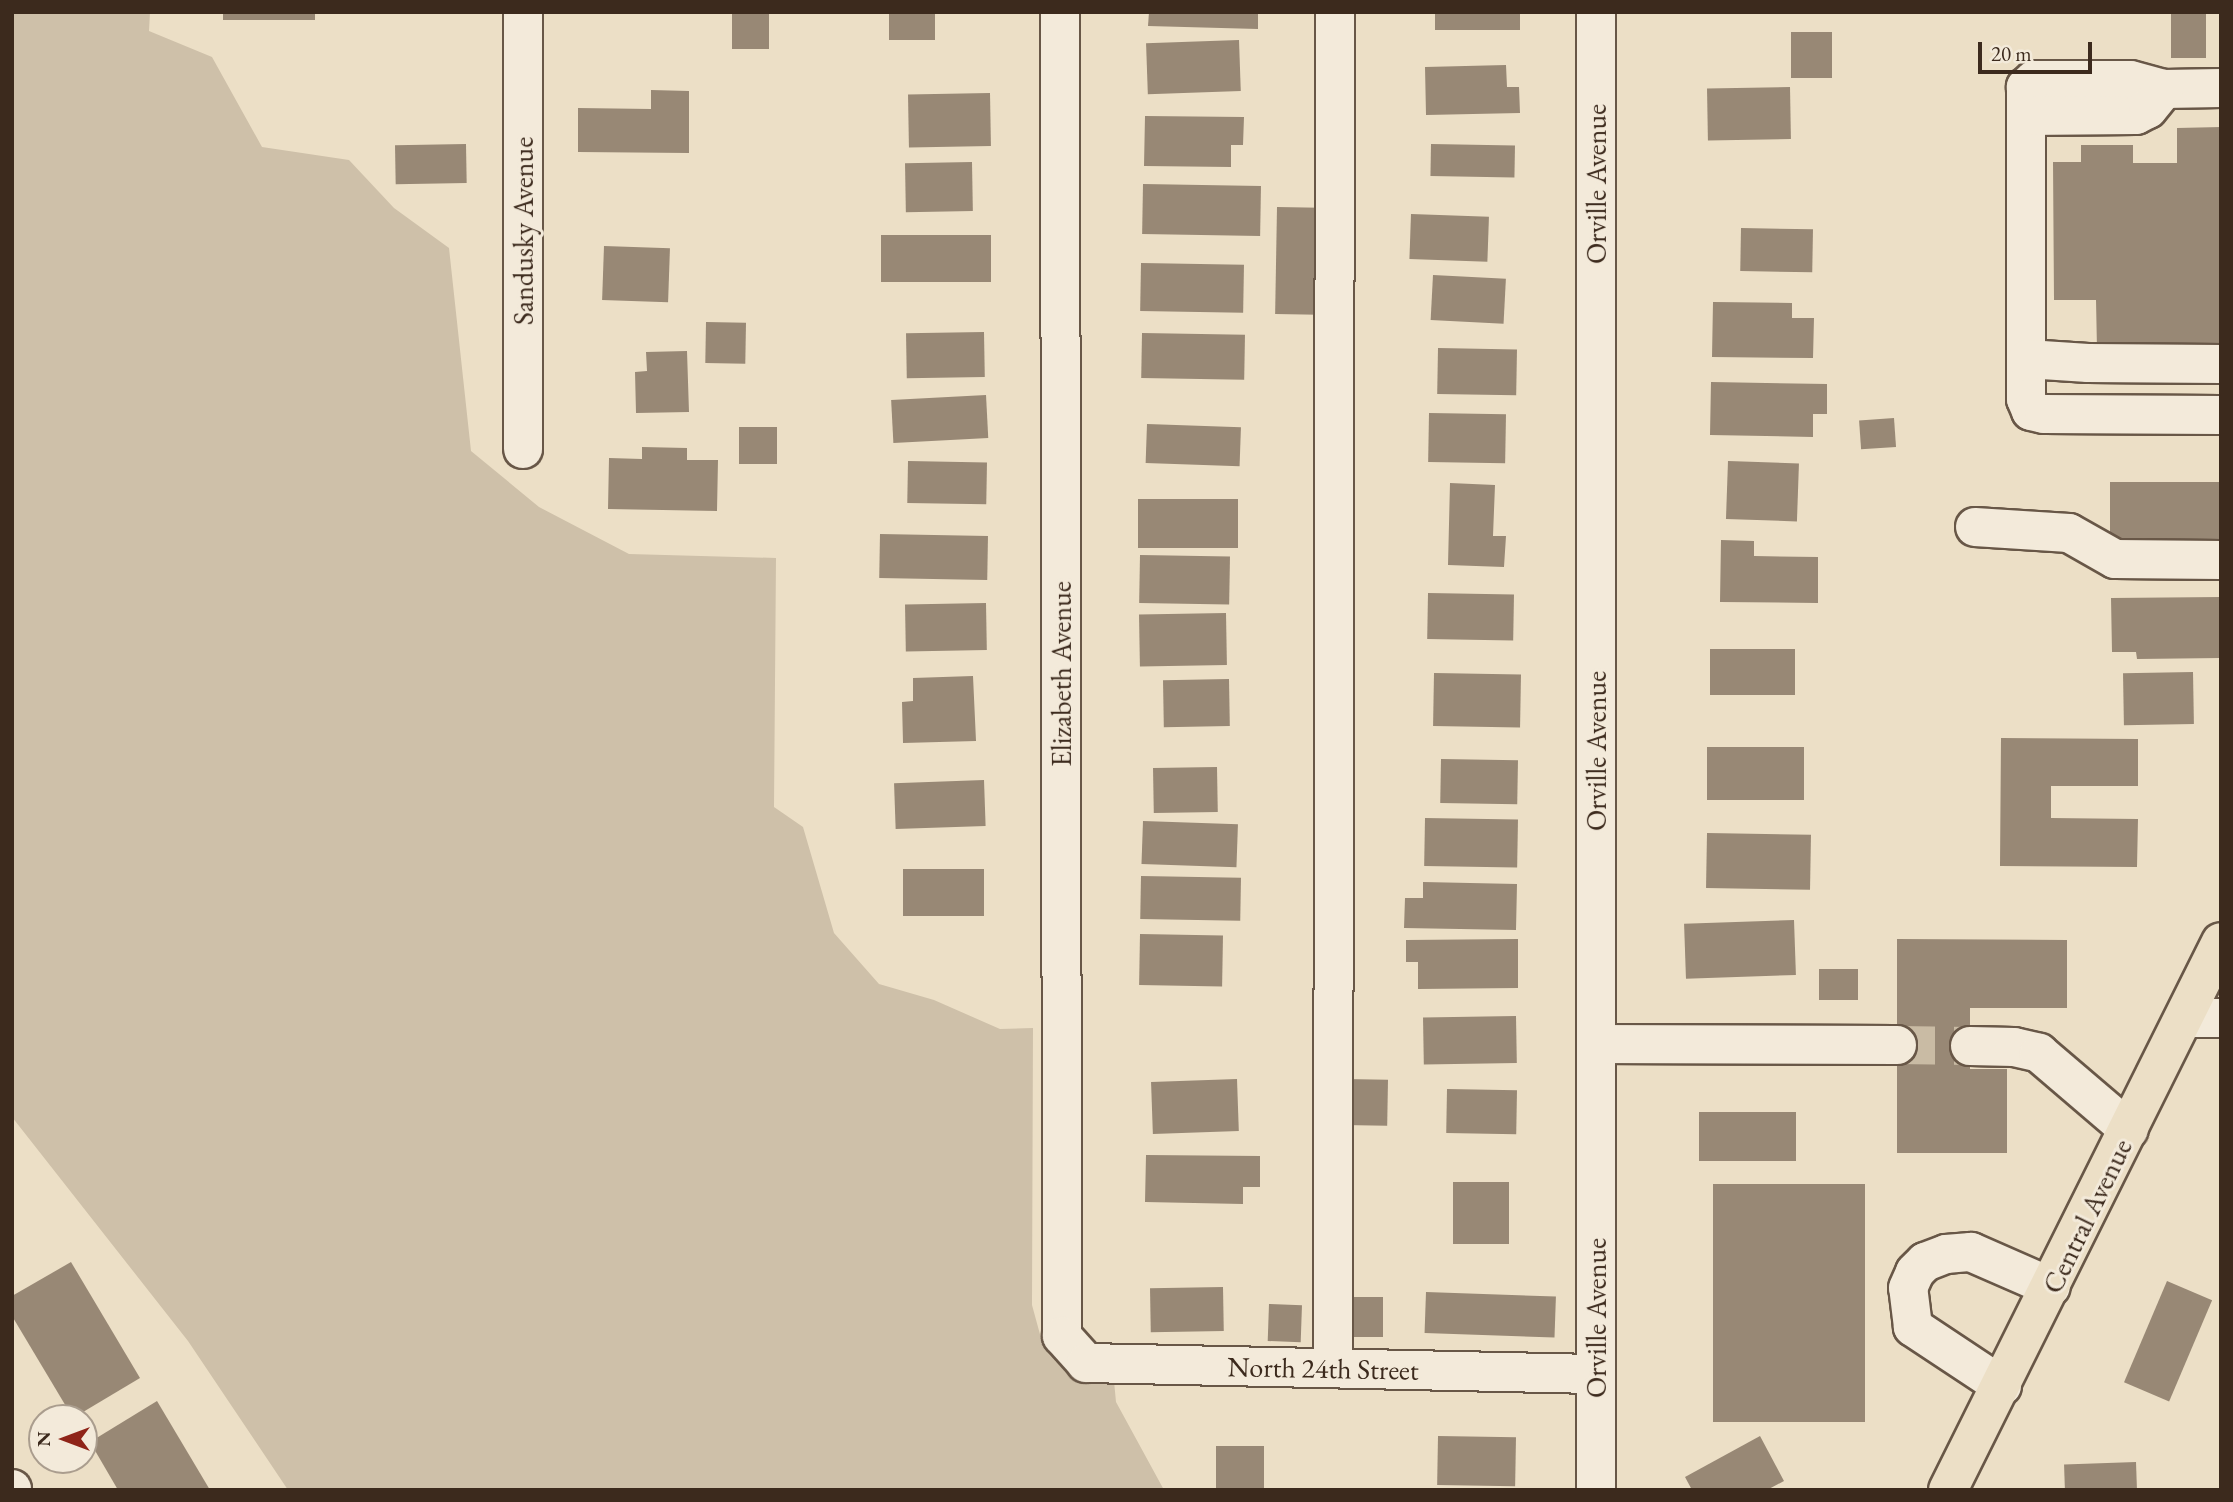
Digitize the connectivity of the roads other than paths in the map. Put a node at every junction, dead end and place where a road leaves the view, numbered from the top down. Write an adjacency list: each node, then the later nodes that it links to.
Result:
1 (523, 12): 9 (street, Sandusky Avenue)
2 (1059, 12): 19 (street, Elizabeth Avenue)
3 (1335, 12): 20 (street)
4 (1596, 12): 14 (street, Orville Avenue)
5 (2221, 88): 6 (street)
6 (2027, 359): 7 (street); 8 (street)
7 (2221, 364)
8 (2221, 415)
9 (523, 449)
10 (1975, 527): 11 (street)
11 (2221, 560)
12 (2221, 942): 13 (main road, Central Avenue)
13 (2203, 1018): 17 (main road, Central Avenue)
14 (1596, 1044): 15 (street); 21 (street, Orville Avenue)
15 (1897, 1045)
16 (1970, 1046): 17 (street)
17 (2129, 1130): 18 (main road, Central Avenue)
18 (2052, 1287): 22 (main road, Central Avenue); 22 (street)
19 (1062, 1336): 20 (street, North 24th Street)
20 (1333, 1368): 21 (street, North 24th Street)
21 (1596, 1374): 24 (street, Orville Avenue)
22 (2002, 1386): 23 (main road, Central Avenue)
23 (1951, 1488)
24 (1596, 1490)

